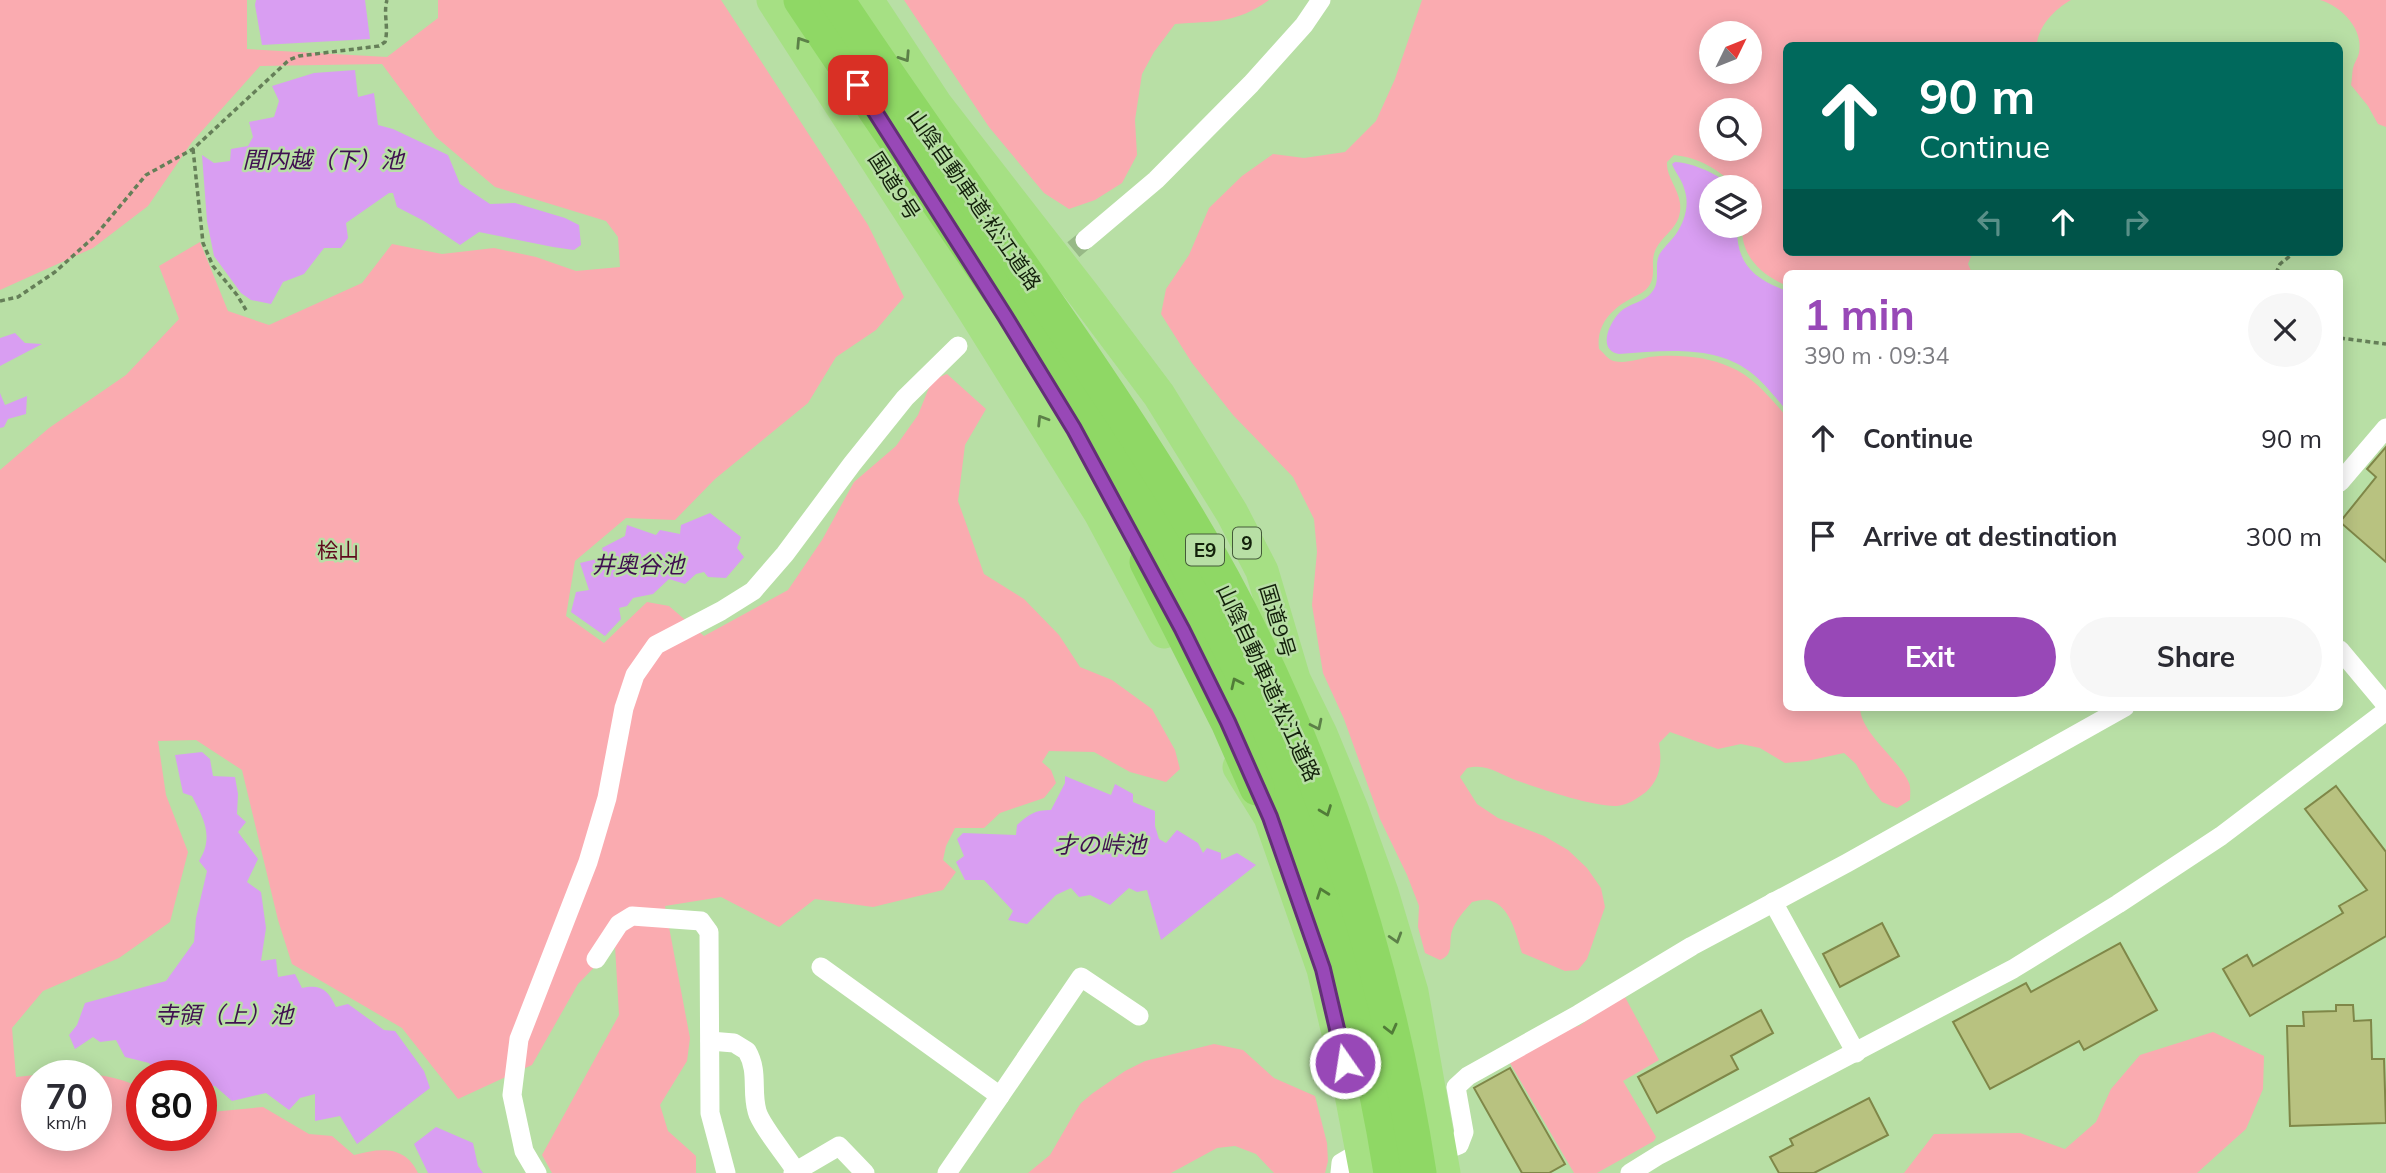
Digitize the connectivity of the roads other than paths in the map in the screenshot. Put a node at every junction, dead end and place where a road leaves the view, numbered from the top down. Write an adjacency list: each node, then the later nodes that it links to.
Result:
1 (773, 0): 16 (highway, 国道9号, one-way to 1)
2 (802, 0): 6 (highway, 山陰自動車道;松江道路 / E9)
3 (837, 0): 6 (highway, 山陰自動車道;松江道路 / E9)
4 (867, 0): 12 (highway, 国道9号 / 9, one-way to 12)
5 (1321, 0): 7 (street)
6 (870, 76): 12 (highway); 16 (highway); 25 (highway, 山陰自動車道;松江道路 / E9, one-way to 25); 31 (highway, 山陰自動車道;松江道路 / E9, one-way to 6)
7 (1085, 240)
8 (958, 346): 27 (street)
9 (2386, 428): 10 (street)
10 (2343, 478)
11 (2343, 654): 13 (street)
12 (1294, 679): 25 (highway, 国道9号 / 9, one-way to 25)
13 (2386, 705)
14 (2117, 711): 17 (street)
15 (2386, 711): 22 (street)
16 (1270, 817): 24 (highway, 国道9号)
17 (1773, 902): 22 (street); 25 (street)
18 (596, 959): 21 (street)
19 (821, 967): 23 (street)
20 (1139, 1016): 23 (street)
21 (710, 1041): 26 (street); 28 (street)
22 (1856, 1052): 32 (street)
23 (1000, 1096): 30 (street)
24 (1356, 1165)
25 (1435, 1166)
26 (795, 1172): 29 (street)
27 (537, 1173)
28 (726, 1173)
29 (865, 1173)
30 (947, 1173)
31 (1391, 1173)
32 (1630, 1173)

